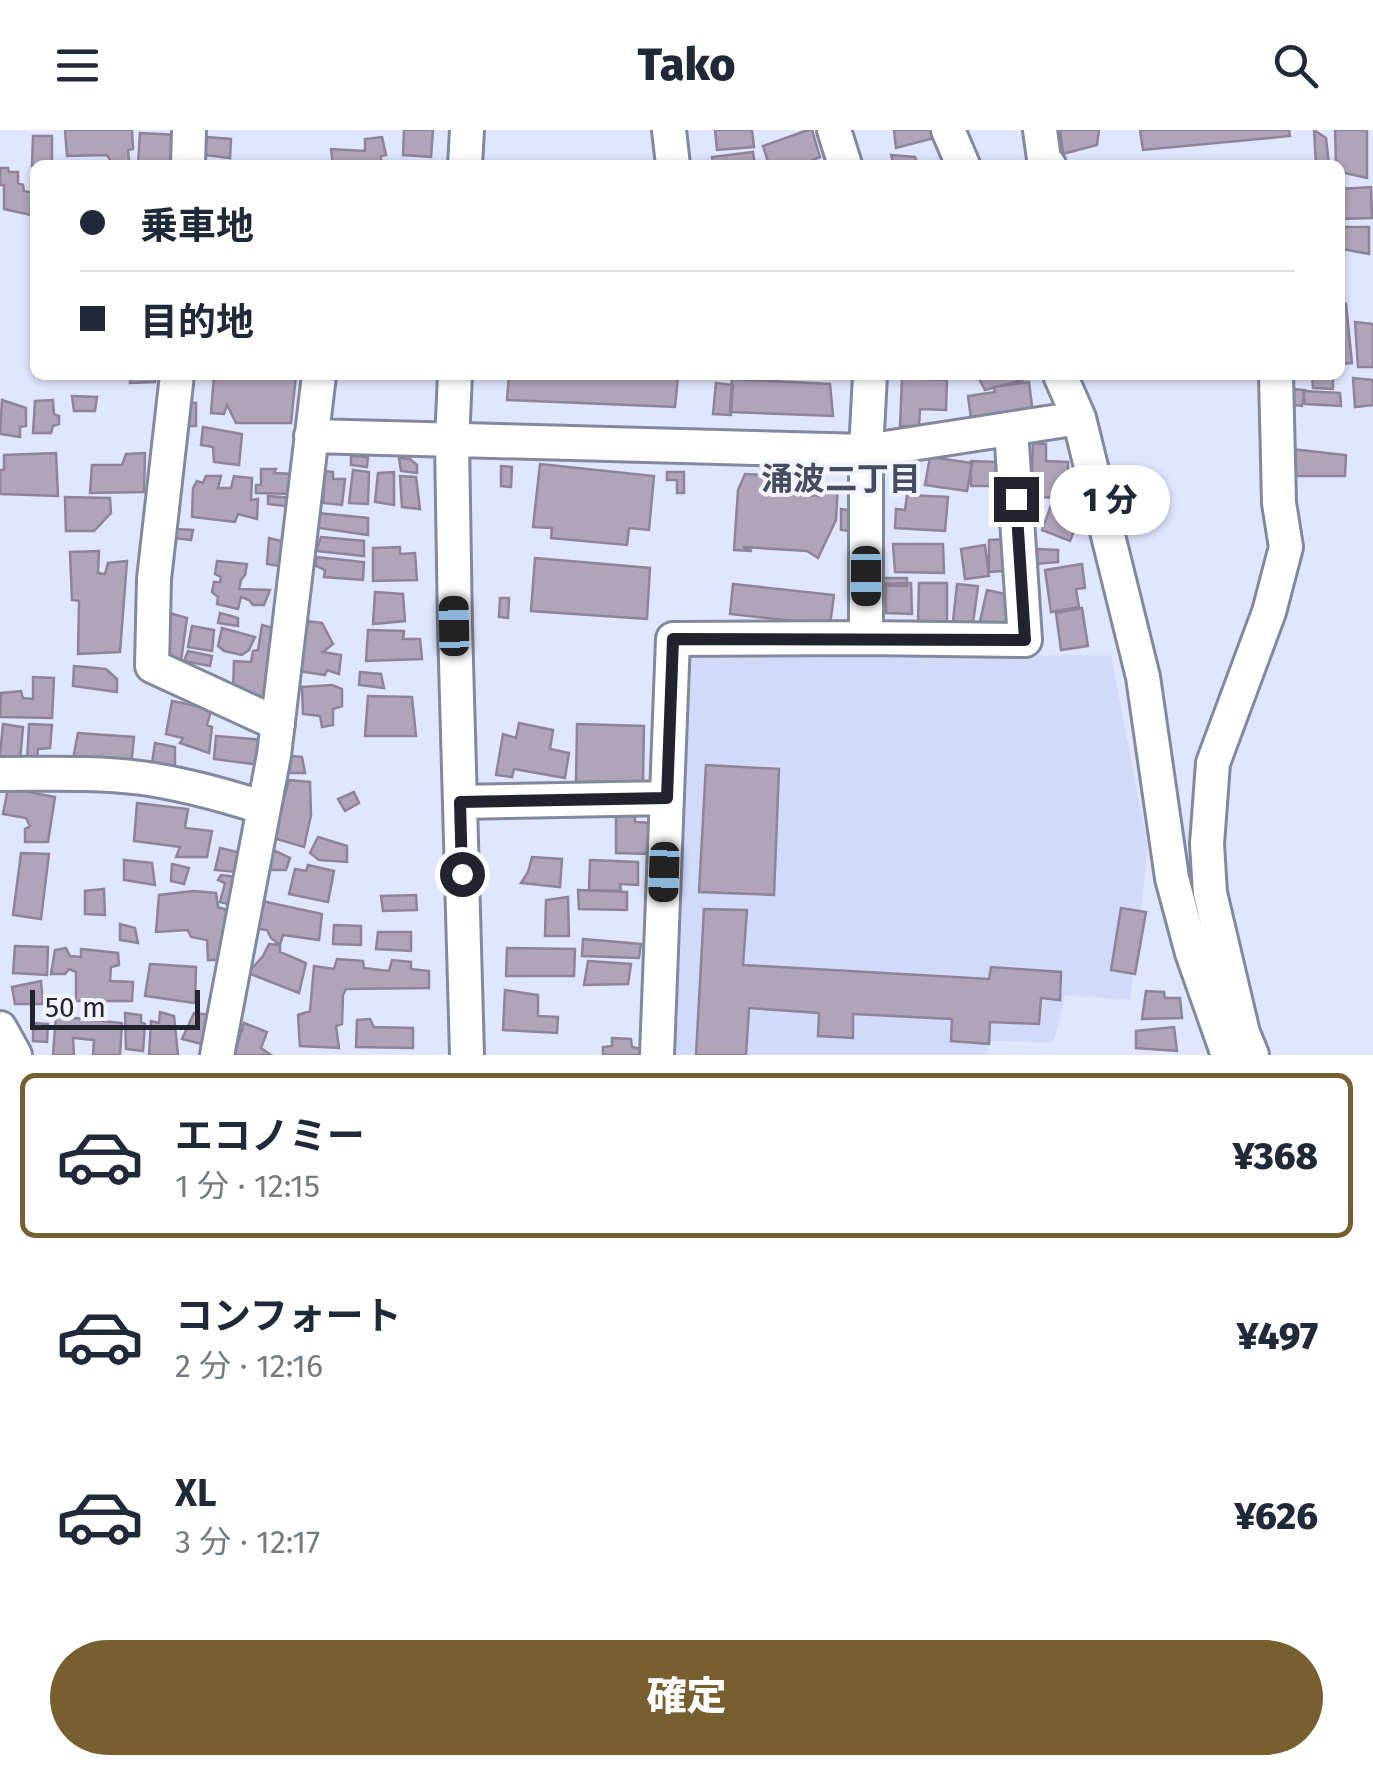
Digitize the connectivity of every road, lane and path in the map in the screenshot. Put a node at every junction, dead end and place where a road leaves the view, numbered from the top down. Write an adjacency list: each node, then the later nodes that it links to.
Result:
1 (189, 130): 7 (street)
2 (467, 130): 8 (street)
3 (669, 130): 9 (street)
4 (834, 130): 10 (street)
5 (948, 130): 11 (street)
6 (1040, 130): 12 (street)
7 (188, 160)
8 (465, 160)
9 (672, 160)
10 (843, 160)
11 (961, 160)
12 (1044, 160)
13 (176, 380): 25 (street)
14 (318, 380): 21 (street)
15 (455, 380): 22 (street)
16 (870, 380): 23 (street)
17 (1062, 380): 19 (street)
18 (1276, 380): 36 (street)
19 (1080, 418): 20 (street); 35 (street)
20 (1011, 428): 23 (street); 24 (street)
21 (310, 436): 22 (street); 25 (street)
22 (452, 441): 23 (street); 28 (street)
23 (866, 451): 24 (street)
24 (866, 638): 27 (street)
25 (278, 724): 29 (street)
26 (0, 774): 29 (street)
27 (667, 798): 28 (street); 34 (street)
28 (460, 802): 33 (street)
29 (264, 808): 32 (street)
30 (0, 1028): 31 (street)
31 (16, 1055)
32 (217, 1055)
33 (467, 1055)
34 (657, 1055)
35 (1228, 1055)
36 (1252, 1055)

